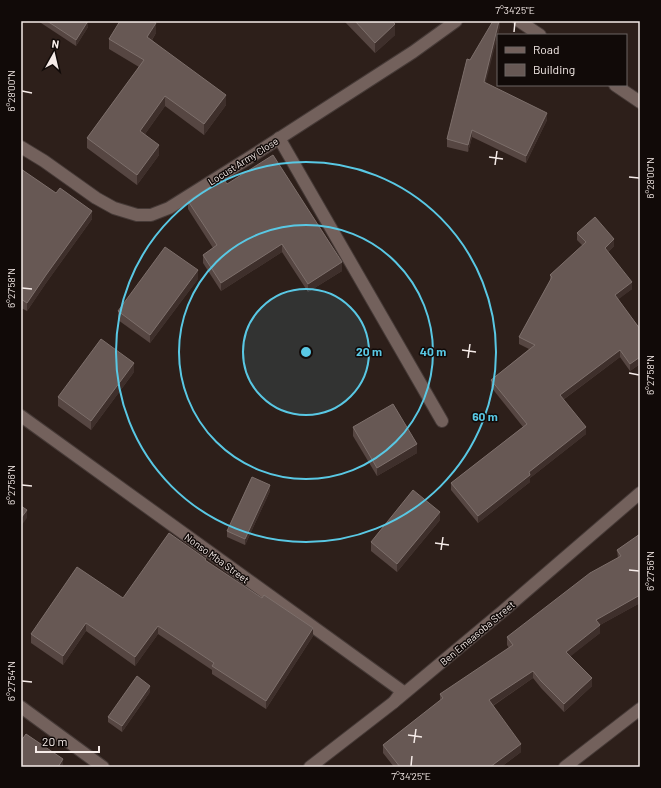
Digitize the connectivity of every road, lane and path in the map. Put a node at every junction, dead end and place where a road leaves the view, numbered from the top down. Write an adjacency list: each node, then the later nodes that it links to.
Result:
1 (456, 21): 6 (street, Locust Army Close)
2 (519, 21): 3 (street)
3 (538, 34)
4 (616, 86): 5 (street)
5 (640, 102)
6 (279, 138): 7 (street, Locust Army Close); 9 (street)
7 (21, 147)
8 (21, 416): 11 (street, Nonso Mba Street)
9 (442, 421)
10 (640, 493): 11 (street, Ben Emeasoba Street)
11 (394, 702): 15 (street, Ben Emeasoba Street)
12 (21, 707): 14 (street)
13 (640, 709): 16 (street)
14 (103, 767)
15 (310, 767)
16 (565, 767)

